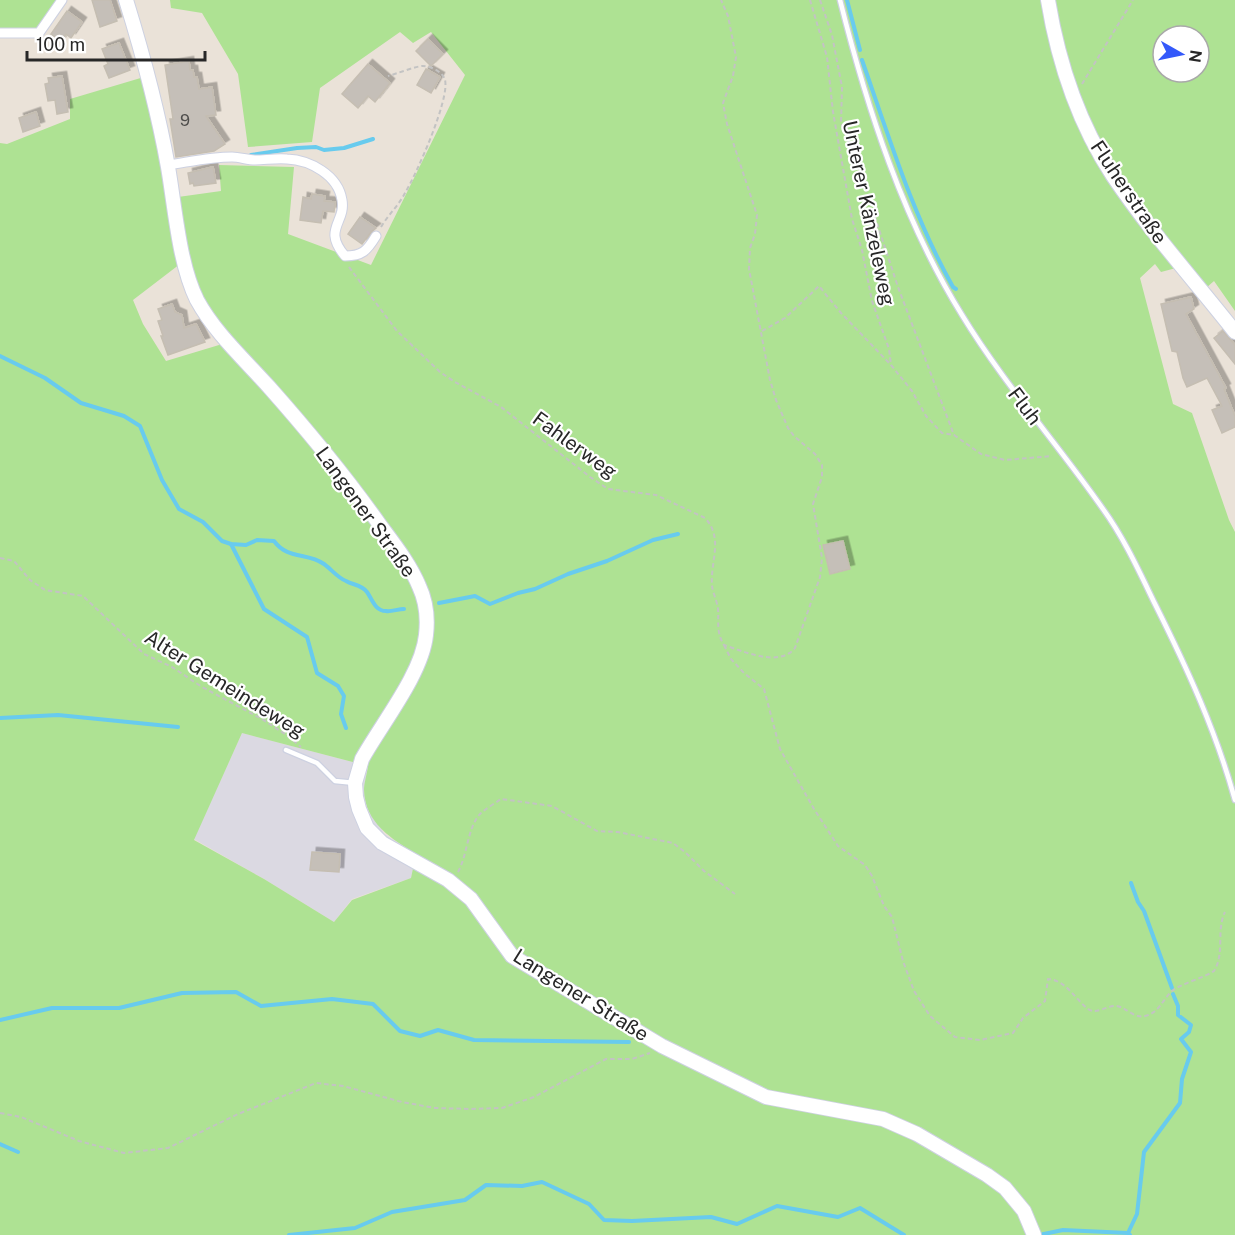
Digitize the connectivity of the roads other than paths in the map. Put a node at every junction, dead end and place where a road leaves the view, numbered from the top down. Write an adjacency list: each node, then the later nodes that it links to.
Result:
1 (62, 0): 5 (street)
2 (126, 0): 6 (main road, Langener Straße)
3 (840, 0): 11 (lane, Fluh)
4 (1048, 0): 8 (main road, Fluherstraße)
5 (0, 33)
6 (168, 165): 7 (street); 10 (main road, Langener Straße)
7 (376, 236)
8 (1235, 332)
9 (286, 750): 10 (lane)
10 (355, 783): 12 (main road, Langener Straße)
11 (1235, 800)
12 (1034, 1235)

